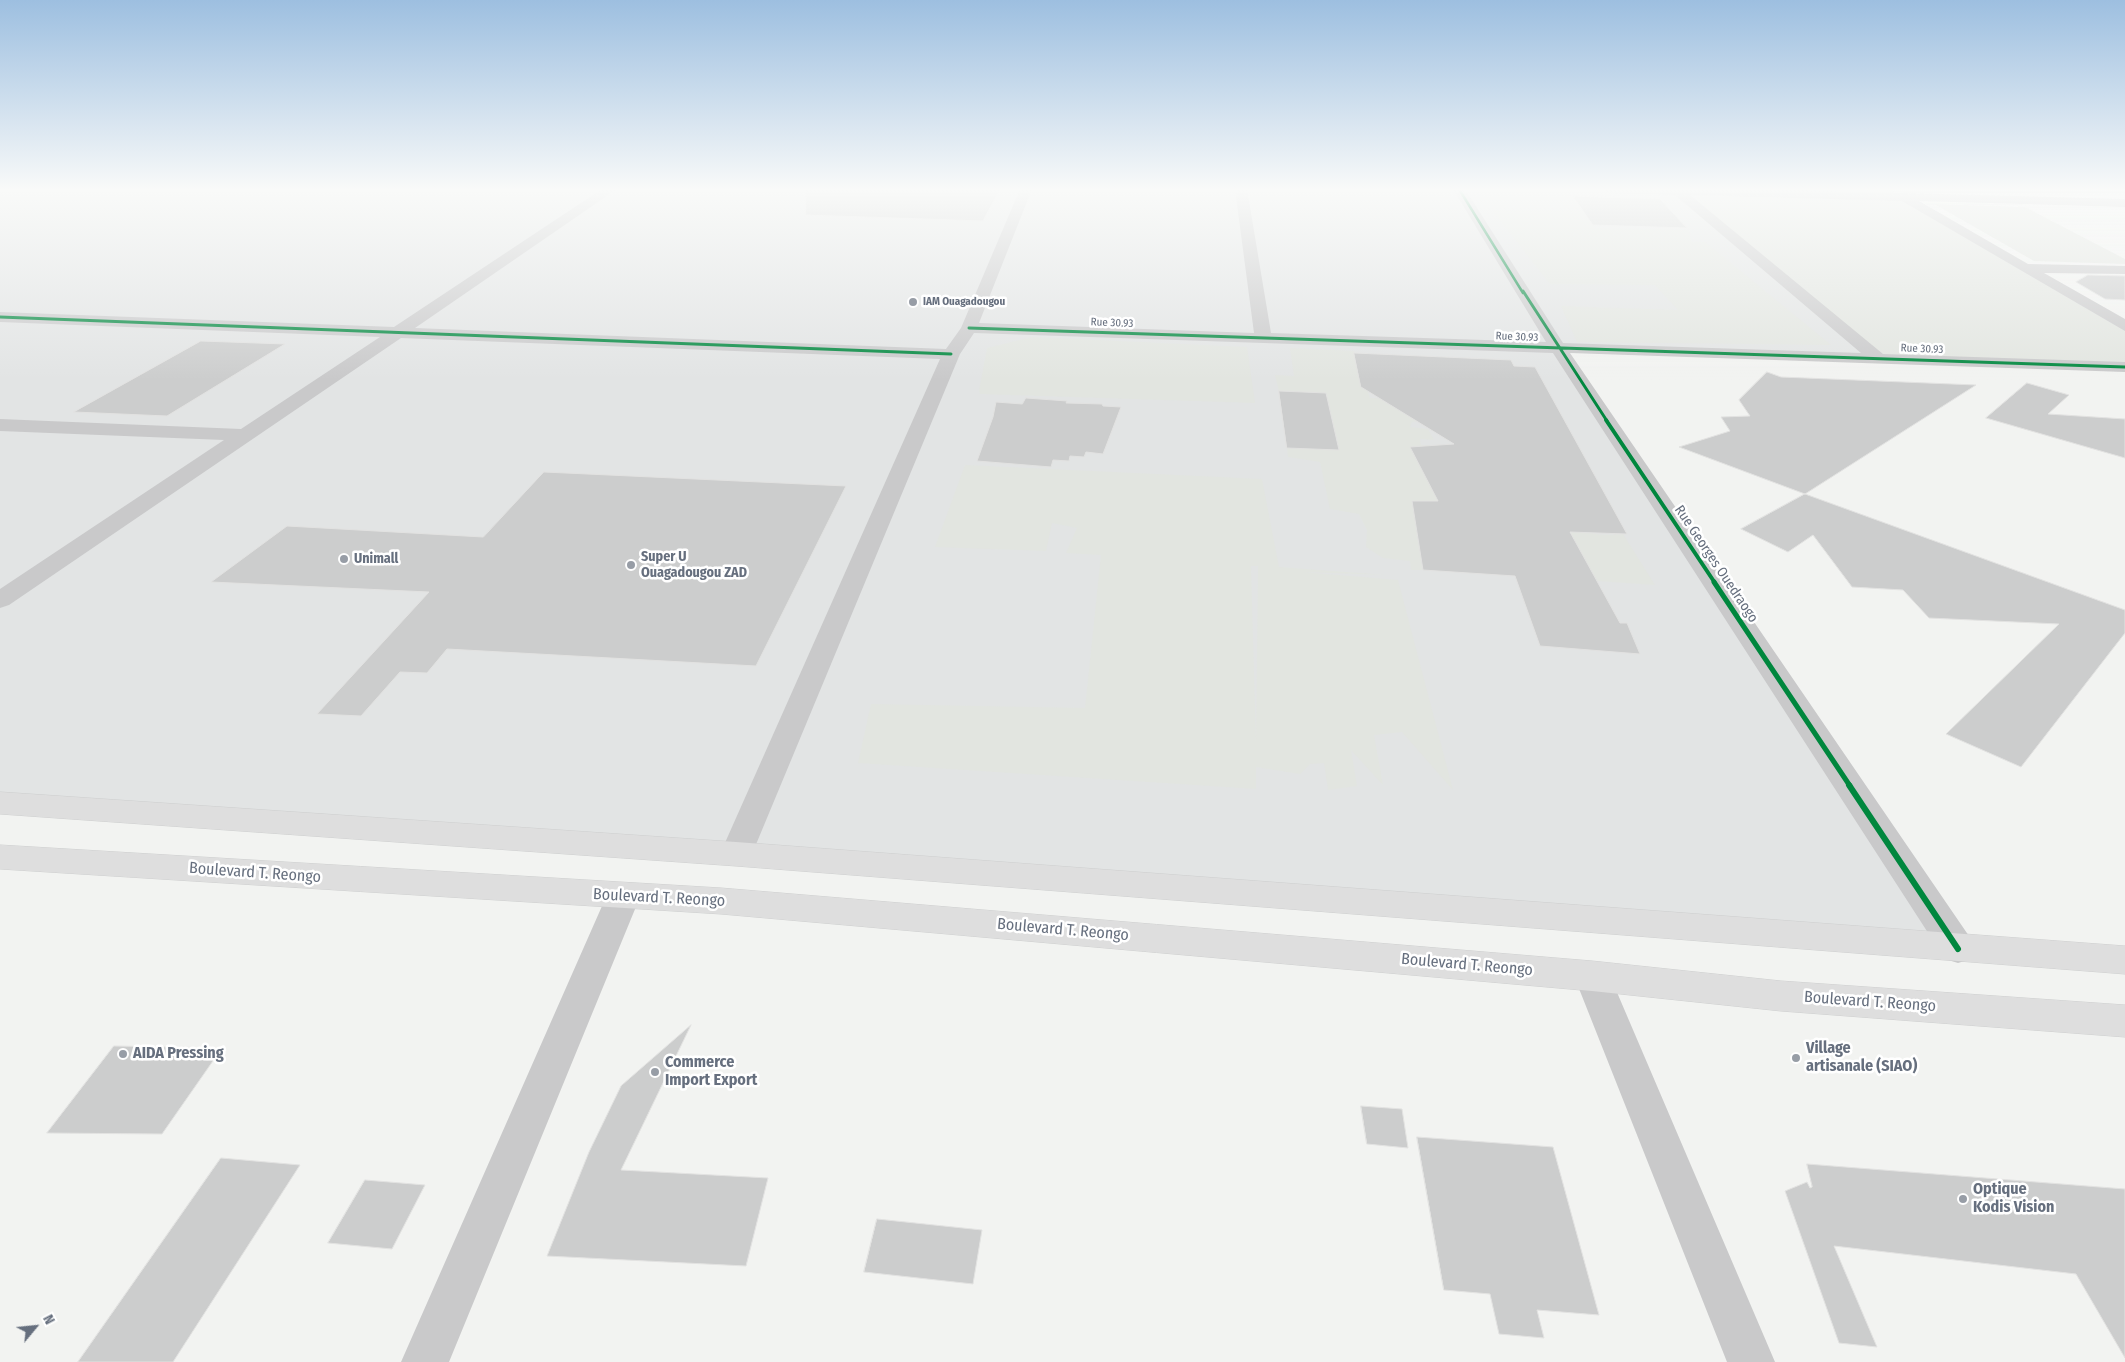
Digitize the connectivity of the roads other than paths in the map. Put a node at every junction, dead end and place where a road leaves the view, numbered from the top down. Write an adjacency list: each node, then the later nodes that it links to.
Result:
1 (515, 253): 12 (street)
2 (1000, 253): 11 (street)
3 (1250, 253): 13 (street)
4 (1499, 253): 14 (street, Rue Georges Ouedraogo)
5 (1752, 253): 16 (street)
6 (1998, 253): 7 (street)
7 (2024, 268): 8 (street); 10 (street)
8 (2125, 270)
9 (0, 317): 12 (street)
10 (2125, 326)
11 (969, 328): 13 (street, Rue 30.93); 15 (street)
12 (397, 331): 15 (street); 19 (street)
13 (1263, 337): 14 (street, Rue 30.93)
14 (1558, 348): 16 (street, Rue 30.93); 25 (street, Rue Georges Ouedraogo)
15 (951, 354): 22 (street)
16 (1878, 358): 17 (street, Rue 30.93)
17 (2125, 367)
18 (0, 425): 19 (street)
19 (243, 435): 20 (street)
20 (0, 600)
21 (0, 803): 22 (main road)
22 (736, 854): 25 (main road)
23 (0, 857): 24 (main road, Boulevard T. Reongo)
24 (622, 897): 27 (main road, Boulevard T. Reongo); 29 (street)
25 (1958, 949): 26 (main road)
26 (2125, 960)
27 (1592, 976): 28 (main road, Boulevard T. Reongo); 30 (street)
28 (2125, 1022)
29 (425, 1362)
30 (1751, 1362)

